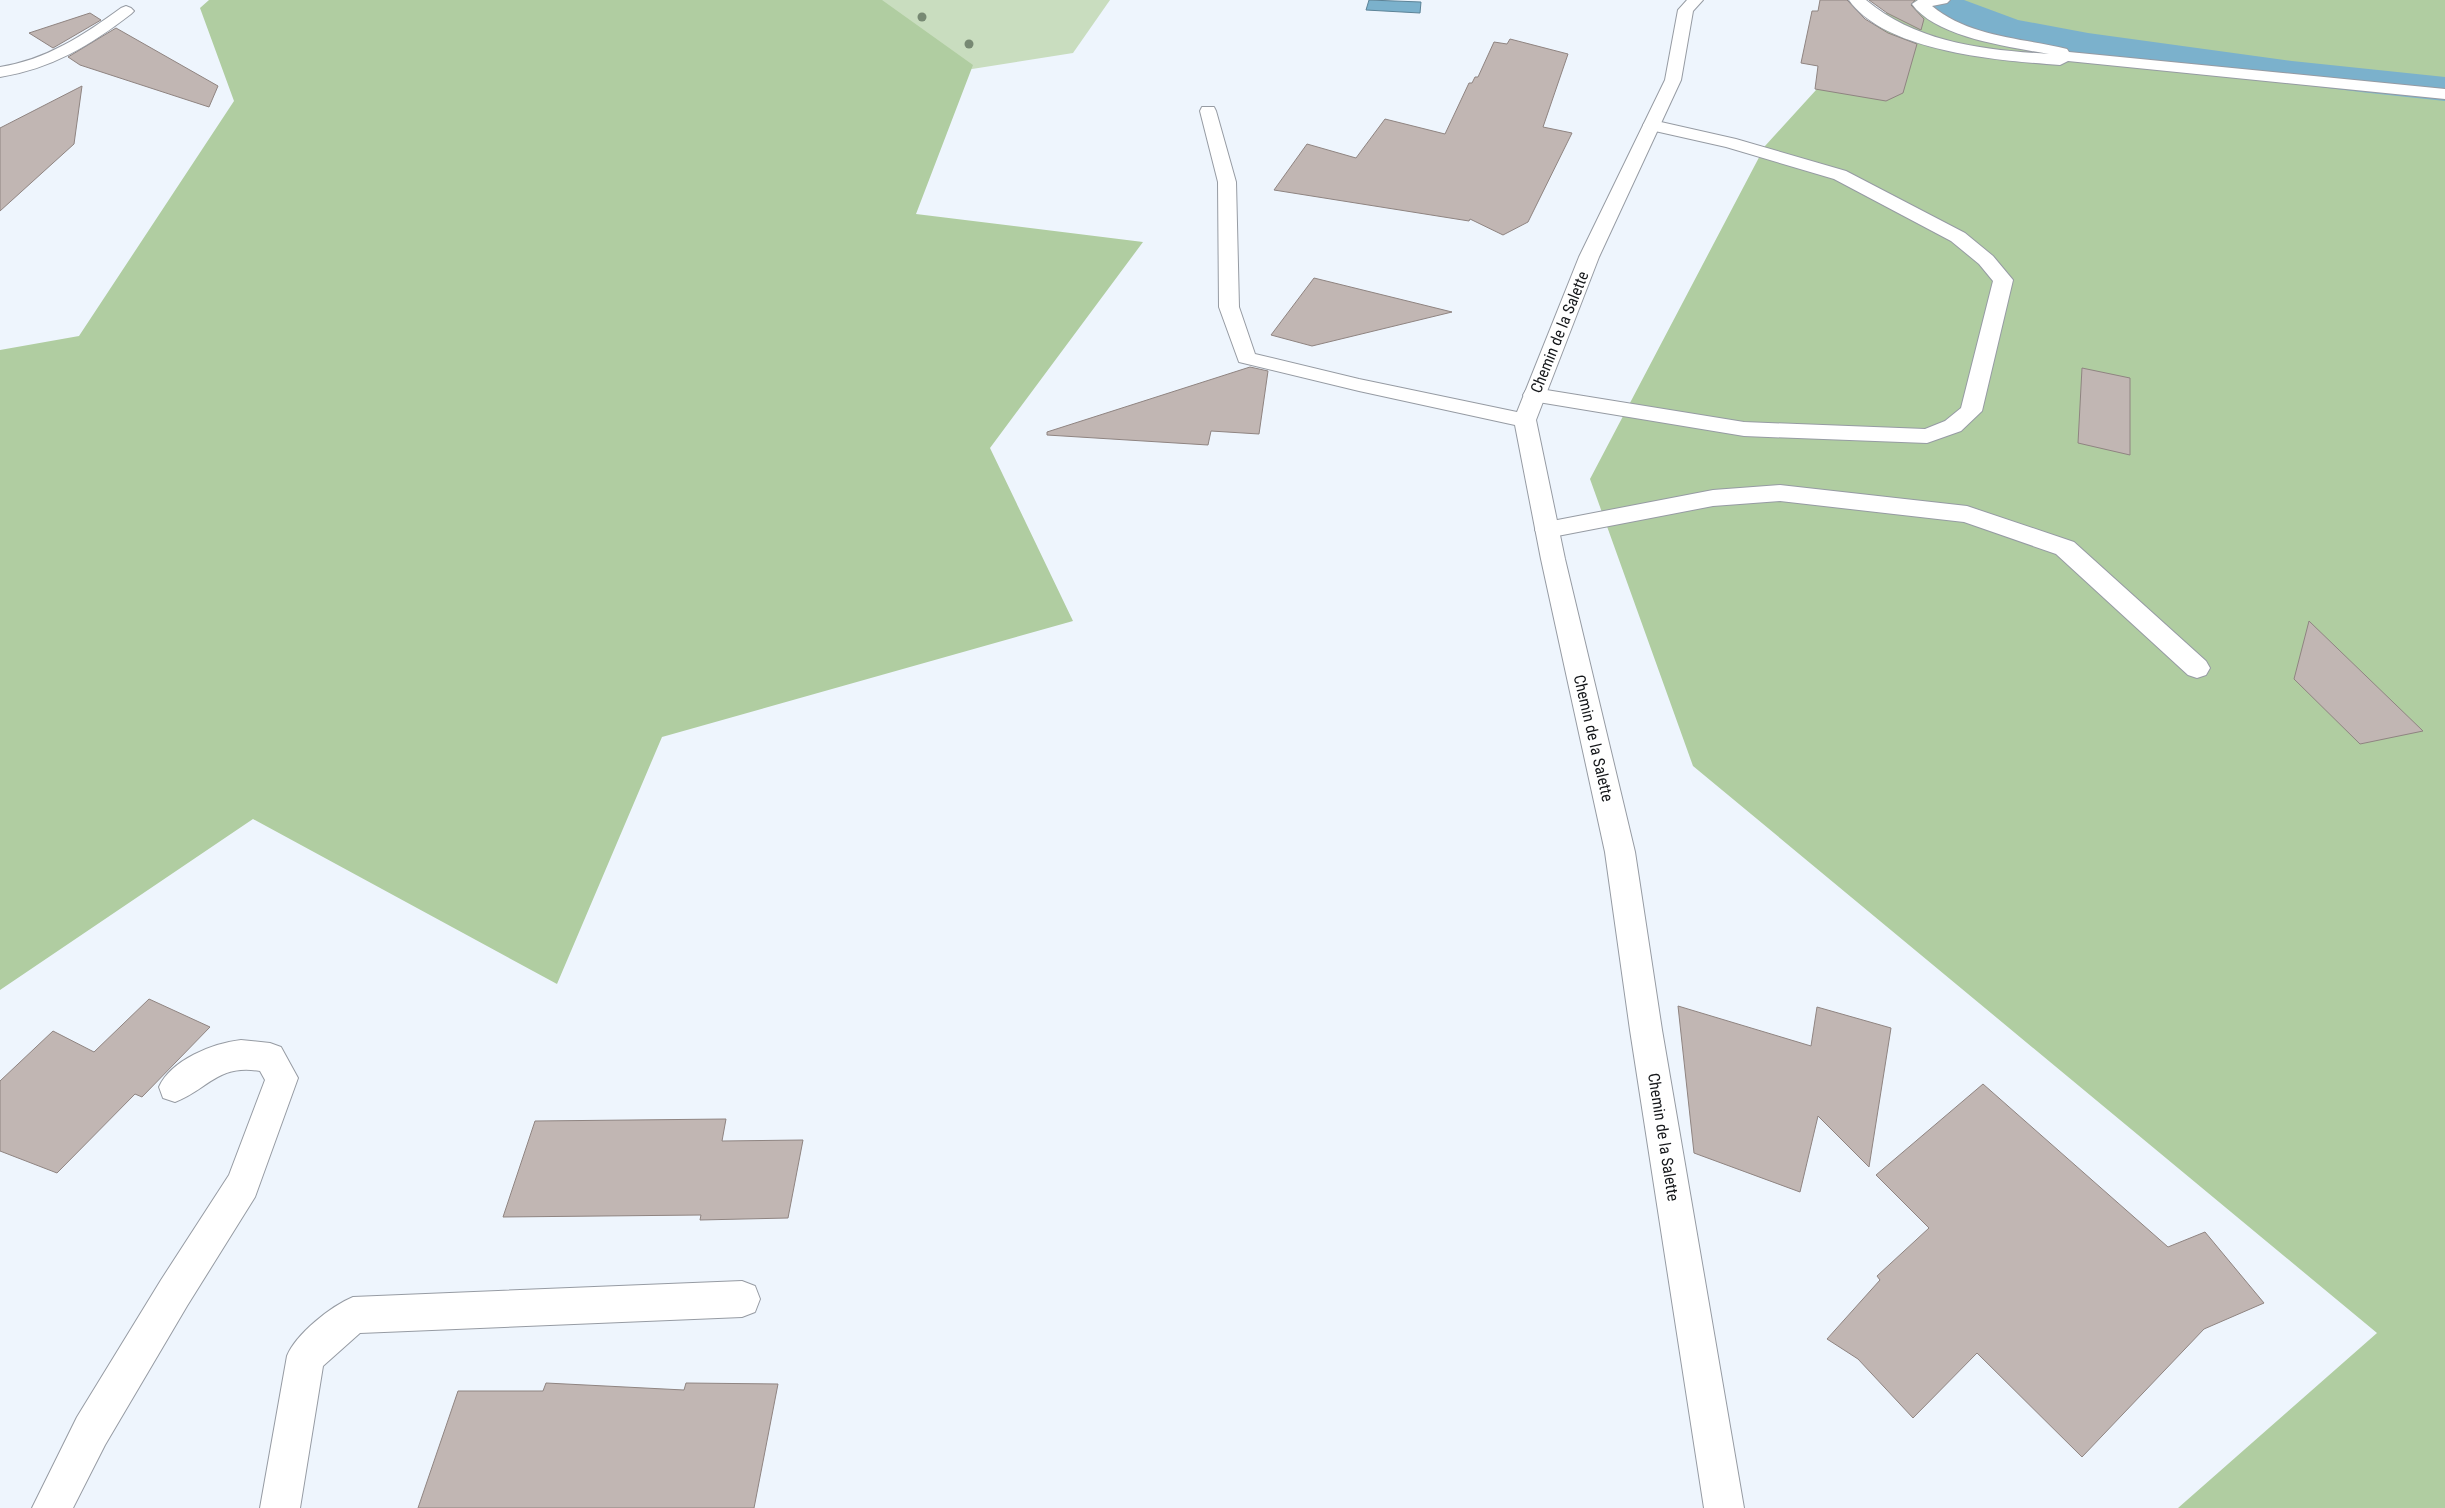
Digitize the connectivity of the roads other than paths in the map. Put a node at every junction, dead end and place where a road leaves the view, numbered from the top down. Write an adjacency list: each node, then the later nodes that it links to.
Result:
1 (1695, 0): 9 (street, Chemin de la Salette)
2 (1857, 0): 5 (street)
3 (1935, 1): 5 (street)
4 (126, 11): 6 (street)
5 (2064, 56): 7 (street)
6 (0, 72)
7 (2445, 94)
8 (1208, 111): 11 (street)
9 (1652, 125): 10 (street, Chemin de la Salette); 10 (street)
10 (1534, 395): 11 (street, Chemin de la Salette)
11 (1525, 420): 12 (street, Chemin de la Salette)
12 (1547, 530): 13 (street); 18 (street, Chemin de la Salette)
13 (2196, 668)
14 (175, 1087): 16 (street)
15 (742, 1299): 17 (street)
16 (52, 1508)
17 (280, 1508)
18 (1724, 1508)

